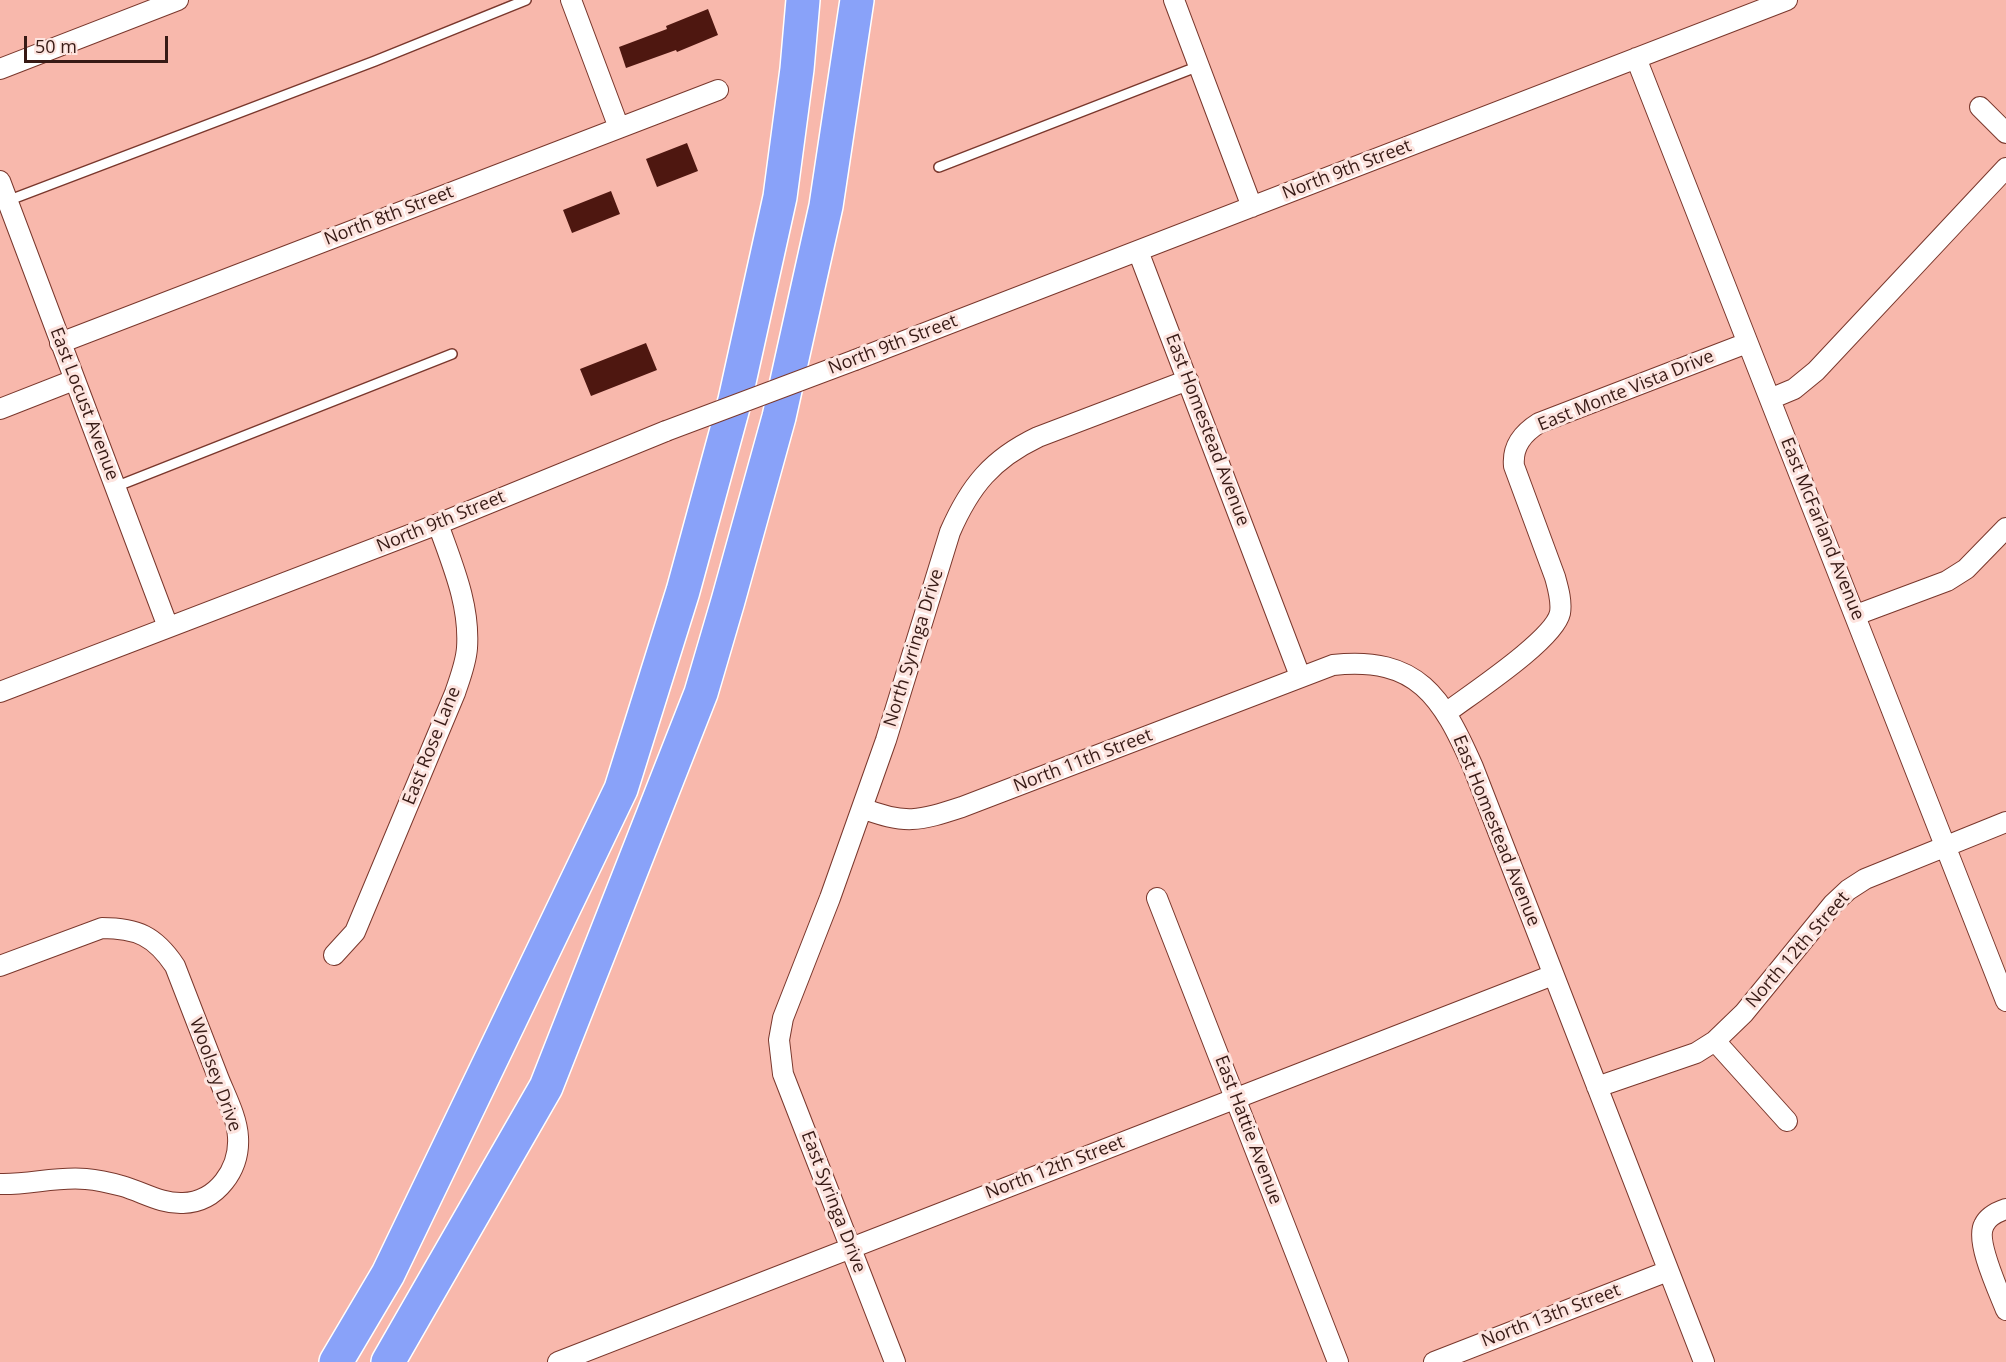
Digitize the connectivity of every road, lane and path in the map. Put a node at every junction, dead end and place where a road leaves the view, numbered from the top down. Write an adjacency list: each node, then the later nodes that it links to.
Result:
1 (178, 0): 10 (street)
2 (526, 0): 18 (lane)
3 (571, 0): 13 (street)
4 (803, 0): 54 (highway)
5 (857, 0): 55 (highway)
6 (1174, 0): 9 (street)
7 (1787, 0): 8 (street, North 9th Street)
8 (1636, 58): 19 (street, North 9th Street); 22 (street, East McFarland Avenue)
9 (1199, 66): 15 (lane); 19 (street)
10 (0, 69)
11 (718, 90): 13 (street, North 8th Street)
12 (1980, 107): 14 (street)
13 (619, 128): 21 (street, North 8th Street)
14 (2006, 133)
15 (939, 167)
16 (2006, 168): 26 (street)
17 (0, 181): 18 (street, East Locust Avenue)
18 (7, 201): 21 (street, East Locust Avenue)
19 (1252, 207): 20 (street, North 9th Street)
20 (1138, 251): 25 (street, East Homestead Avenue); 29 (street, North 9th Street, bridge)
21 (60, 343): 24 (street, East Locust Avenue)
22 (1748, 343): 26 (street, East McFarland Avenue); 35 (street, East Monte Vista Drive)
23 (452, 354): 28 (lane)
24 (74, 380): 27 (street); 28 (street, East Locust Avenue)
25 (1188, 380): 33 (street, East Homestead Avenue); 36 (street, North Syringa Drive)
26 (1770, 399): 31 (street, East McFarland Avenue)
27 (0, 409)
28 (115, 487): 32 (street, East Locust Avenue)
29 (438, 524): 32 (street, North 9th Street); 40 (street, East Rose Lane)
30 (2006, 528): 31 (street)
31 (1856, 615): 38 (street, East McFarland Avenue)
32 (168, 627): 34 (street, North 9th Street)
33 (1300, 676): 35 (street, East Homestead Avenue); 36 (street, North 11th Street)
34 (0, 692)
35 (1446, 713): 42 (street, East Homestead Avenue)
36 (862, 808): 44 (street, North Syringa Drive)
37 (2006, 822): 38 (street, North 12th Street)
38 (1946, 845): 43 (street, East McFarland Avenue); 45 (street, North 12th Street)
39 (1157, 898): 47 (street, East Hattie Avenue)
40 (334, 955)
41 (0, 966): 49 (street, Woolsey Drive)
42 (1553, 975): 46 (street, East Homestead Avenue); 47 (street, North 12th Street)
43 (2006, 1001)
44 (779, 1040): 51 (street, East Syringa Drive)
45 (1715, 1041): 46 (street, North 12th Street); 48 (street)
46 (1597, 1087): 52 (street, East Homestead Avenue)
47 (1236, 1098): 51 (street, North 12th Street); 58 (street, East Hattie Avenue)
48 (1786, 1121)
49 (0, 1184)
50 (2006, 1209): 53 (street)
51 (850, 1248): 56 (street, North 12th Street); 57 (street, East Syringa Drive)
52 (1668, 1271): 59 (street, North 13th Street); 60 (street, East Homestead Avenue)
53 (2006, 1310)
54 (336, 1362)
55 (388, 1362)
56 (558, 1362)
57 (894, 1362)
58 (1338, 1362)
59 (1434, 1362)
60 (1704, 1362)

